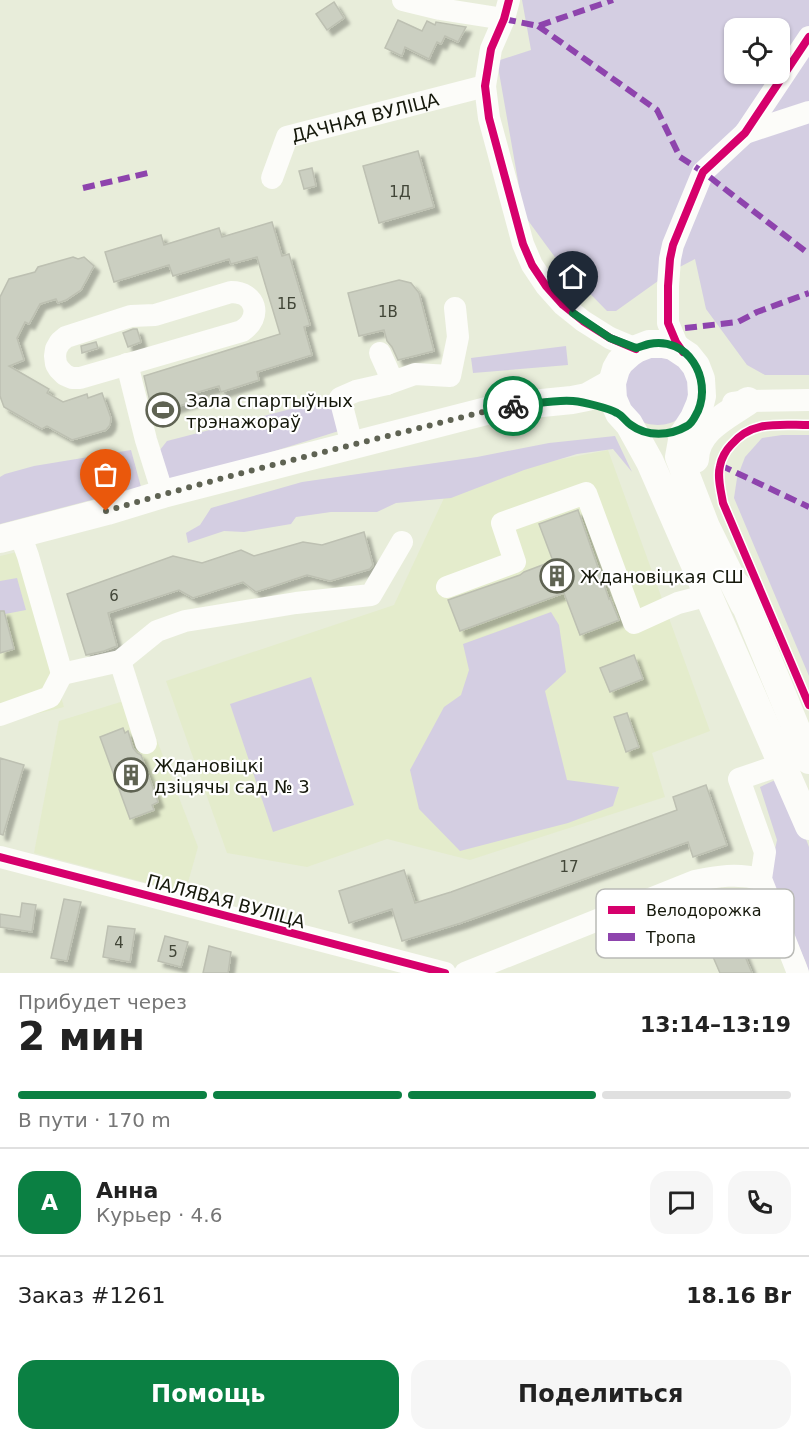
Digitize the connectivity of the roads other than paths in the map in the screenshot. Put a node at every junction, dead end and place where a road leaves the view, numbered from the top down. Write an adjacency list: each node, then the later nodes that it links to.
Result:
1 (403, 0): 2 (street)
2 (506, 10): 4 (street)
3 (809, 37): 6 (street)
4 (485, 86): 7 (street, ДАЧНАЯ ВУЛІЦА); 9 (street)
5 (809, 112): 6 (street)
6 (745, 133): 9 (street)
7 (272, 178)
8 (454, 308): 13 (street)
9 (639, 349): 12 (main road); 14 (main road); 17 (main road)
10 (380, 353): 13 (street)
11 (127, 364): 11 (street); 20 (street)
12 (701, 379): 16 (street); 18 (main road)
13 (387, 384): 19 (street)
14 (572, 400): 17 (main road); 19 (main road)
15 (809, 400): 16 (street)
16 (748, 401): 18 (street); 25 (main road)
17 (624, 419): 18 (main road); 24 (main road)
18 (692, 422): 25 (main road)
19 (352, 445): 20 (main road)
20 (163, 494): 21 (main road)
21 (10, 536): 27 (street)
22 (402, 542): 26 (street)
23 (447, 587): 24 (street)
24 (709, 595): 30 (main road)
25 (744, 604): 30 (main road)
26 (120, 661): 27 (street); 29 (street)
27 (62, 674): 28 (street)
28 (0, 715)
29 (146, 743)
30 (796, 762): 31 (main road); 33 (street)
31 (809, 826)
32 (0, 857): 38 (street, ПАЛЯВАЯ ВУЛІЦА)
33 (761, 879): 34 (street); 35 (street)
34 (675, 889)
35 (765, 889)
36 (596, 921): 39 (street)
37 (792, 958): 40 (street)
38 (445, 973)
39 (465, 973)
40 (798, 973)

